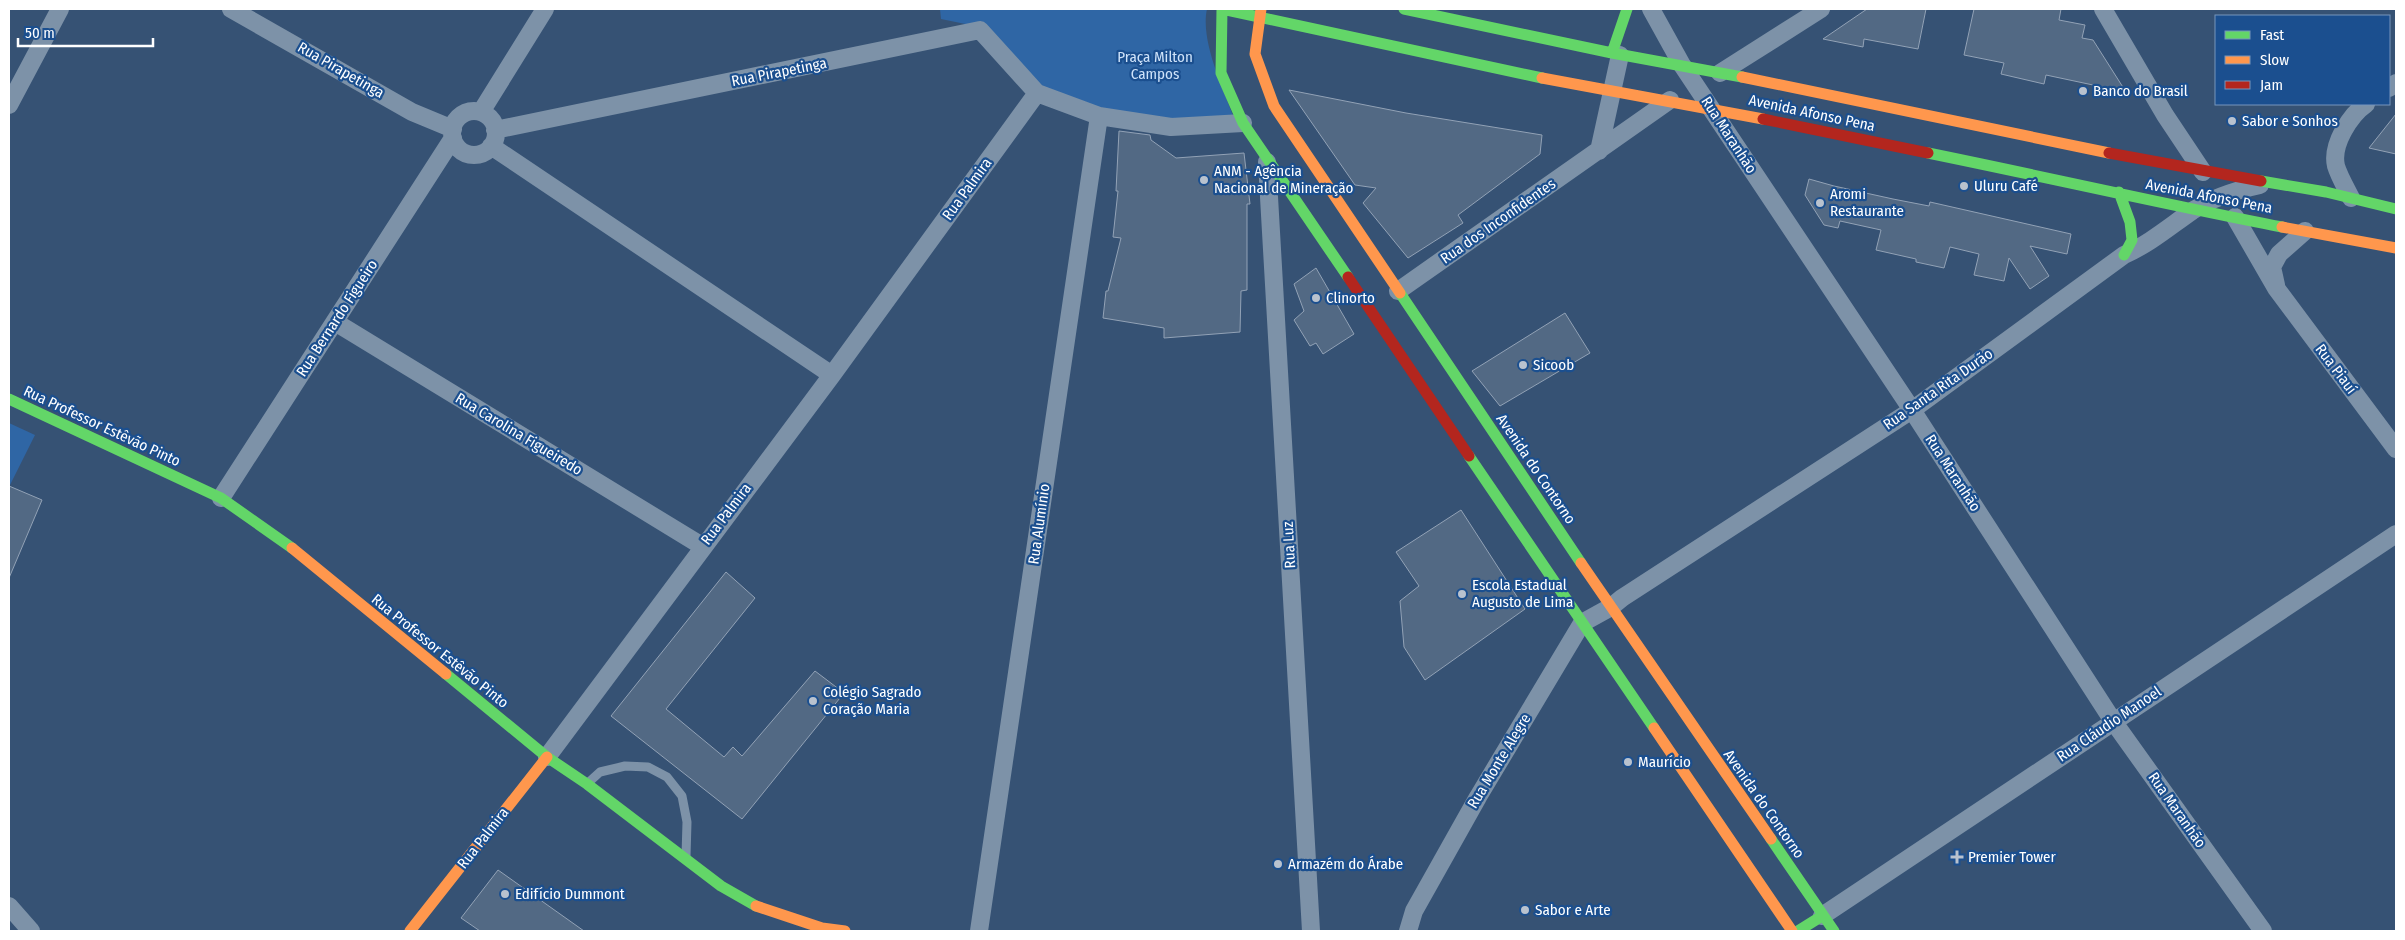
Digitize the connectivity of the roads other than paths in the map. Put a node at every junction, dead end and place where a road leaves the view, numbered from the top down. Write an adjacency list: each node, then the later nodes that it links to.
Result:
1 (60, 9): 17 (street)
2 (231, 9): 23 (street, Rua Pirapetinga)
3 (545, 9): 20 (street)
4 (1222, 9): 10 (main road, Avenida Afonso Pena); 22 (main road)
5 (1404, 9): 11 (main road, Avenida Afonso Pena)
6 (1627, 9): 11 (main road)
7 (1651, 9): 12 (street, Rua Maranhão)
8 (1821, 9): 13 (street)
9 (2102, 9): 27 (street)
10 (1261, 13): 14 (main road, Avenida Afonso Pena); 38 (main road, Avenida do Contorno)
11 (1616, 54): 12 (main road, Avenida Afonso Pena); 14 (street)
12 (1682, 65): 13 (main road, Avenida Afonso Pena); 19 (street, Rua Maranhão)
13 (1720, 72): 27 (main road, Avenida Afonso Pena)
14 (1612, 91): 16 (main road, Avenida Afonso Pena); 25 (street)
15 (1037, 93): 21 (street); 24 (street, Rua Pirapetinga); 40 (street, Rua Palmira)
16 (1670, 100): 19 (main road, Avenida Afonso Pena); 25 (street, Rua dos Inconfidentes)
17 (9, 105)
18 (2363, 106): 30 (street)
19 (1711, 108): 29 (main road, Avenida Afonso Pena); 42 (street, Rua Maranhão)
20 (481, 112): 23 (street); 24 (street)
21 (1099, 116): 22 (street); 59 (street, Rua Alumínio)
22 (1242, 123): 26 (main road)
23 (453, 134): 24 (street); 39 (street, Rua Bernardo Figueiro)
24 (493, 138): 40 (street)
25 (1599, 151): 38 (street, Rua dos Inconfidentes)
26 (1267, 159): 48 (main road); 60 (street, Rua Luz)
27 (2203, 172): 28 (main road, Avenida Afonso Pena)
28 (2269, 183): 30 (main road, Avenida Afonso Pena); 32 (street, Rua Santa Rita Durão)
29 (2118, 192): 32 (main road, Avenida Afonso Pena); 36 (main road)
30 (2351, 198): 31 (main road, Avenida Afonso Pena)
31 (2396, 209)
32 (2194, 210): 33 (main road, Avenida Afonso Pena); 36 (street, Rua Santa Rita Durão)
33 (2235, 217): 34 (main road, Avenida Afonso Pena); 37 (street, Rua Piauí)
34 (2305, 231): 35 (main road, Avenida Afonso Pena); 37 (street)
35 (2396, 248)
36 (2124, 256): 42 (street, Rua Santa Rita Durão)
37 (2276, 288): 43 (street, Rua Piauí)
38 (1398, 291): 47 (main road, Avenida do Contorno)
39 (335, 322): 44 (street, Rua Bernardo Figueiro); 46 (street, Rua Carolina Figueiredo)
40 (832, 375): 46 (street, Rua Palmira)
41 (9, 399): 44 (main road, Rua Professor Estêvão Pinto)
42 (1912, 410): 47 (street, Rua Santa Rita Durão); 49 (street, Rua Maranhão)
43 (2396, 449)
44 (221, 498): 50 (main road, Rua Professor Estêvão Pinto)
45 (2396, 534): 49 (street, Rua Cláudio Manoel)
46 (702, 546): 50 (street, Rua Palmira)
47 (1611, 607): 48 (street); 54 (main road, Avenida do Contorno)
48 (1582, 623): 61 (street, Rua Monte Alegre); 62 (main road)
49 (2113, 721): 54 (street, Rua Cláudio Manoel); 65 (street, Rua Maranhão)
50 (547, 757): 51 (main road, Rua Professor Estêvão Pinto); 57 (main road, Rua Palmira)
51 (587, 784): 52 (main road, Rua Professor Estêvão Pinto); 52 (lane)
52 (686, 861): 55 (main road, Rua Professor Estêvão Pinto)
53 (9, 906): 56 (street)
54 (1822, 916): 63 (main road); 64 (main road, Avenida do Contorno)
55 (822, 930): 58 (main road, Rua Professor Estêvão Pinto)
56 (31, 931)
57 (410, 931)
58 (845, 931)
59 (979, 931)
60 (1311, 931)
61 (1408, 931)
62 (1792, 931)
63 (1798, 931)
64 (1834, 931)
65 (2263, 931)

